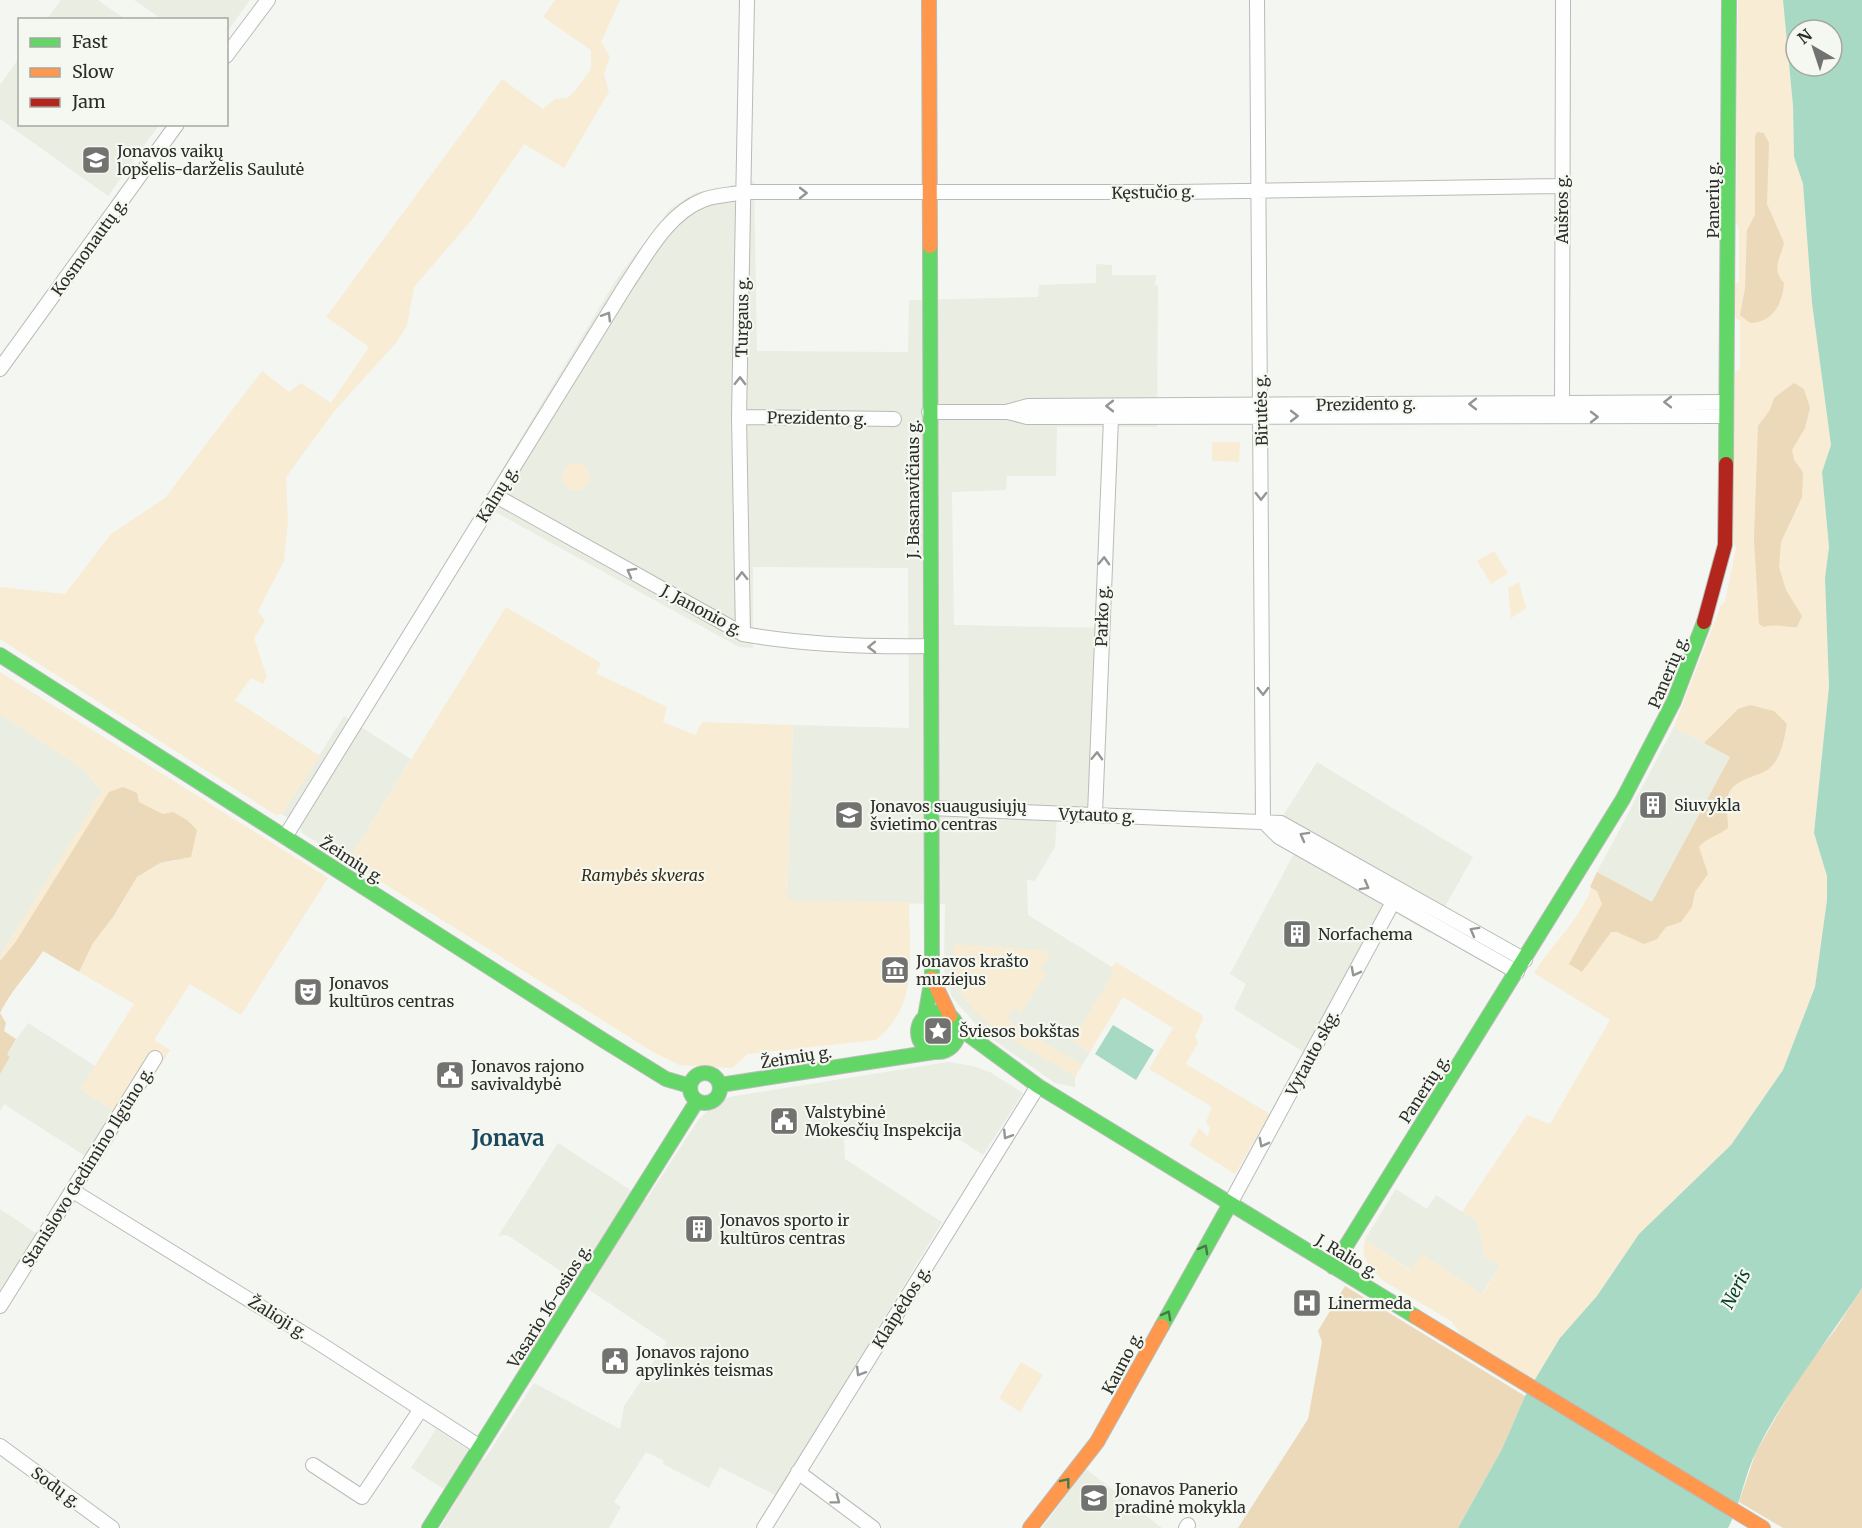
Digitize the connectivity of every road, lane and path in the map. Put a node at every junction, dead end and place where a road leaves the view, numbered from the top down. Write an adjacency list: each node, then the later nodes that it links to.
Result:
1 (268, 0): 7 (street)
2 (747, 0): 11 (street, Turgaus g.)
3 (929, 0): 12 (main road, J. Basanavičiaus g.)
4 (1257, 0): 10 (street, Birutės g.)
5 (1563, 0): 9 (street, Aušros g.)
6 (1729, 0): 14 (main road, Panerių g.)
7 (228, 53)
8 (176, 126): 13 (street, Kosmonautų g.)
9 (1562, 186): 10 (street, Kęstučio g.); 15 (street, Aušros g.)
10 (1259, 190): 12 (street, Kęstučio g.); 16 (street, Birutės g.)
11 (744, 192): 12 (street, Kęstučio g., one-way to 12); 19 (street, Turgaus g., one-way to 11); 22 (street, Kalnų g., one-way to 11)
12 (930, 194): 17 (main road, J. Basanavičiaus g.)
13 (0, 369)
14 (1726, 409): 15 (street, Prezidento g.); 31 (main road, Panerių g.)
15 (1562, 410): 16 (street, Prezidento g.)
16 (1261, 411): 18 (street, Prezidento g., one-way to 18); 20 (street, Prezidento g.); 28 (street, Birutės g., one-way to 28)
17 (929, 412): 18 (street, Prezidento g.); 24 (main road, J. Basanavičiaus g.)
18 (1006, 412): 20 (street, Prezidento g.)
19 (739, 417): 21 (street, Prezidento g.); 23 (street, Turgaus g., one-way to 19)
20 (1111, 418): 27 (street, Parko g., one-way to 20)
21 (894, 419)
22 (496, 496): 23 (street, J. Janonio g., one-way to 22); 29 (street, Kalnų g.)
23 (742, 634): 24 (street, J. Janonio g., one-way to 23)
24 (930, 646): 26 (main road, J. Basanavičiaus g.)
25 (0, 655): 29 (main road, Žeimių g.)
26 (932, 808): 27 (street, Vytauto g.); 32 (main road, J. Basanavičiaus g.)
27 (1095, 814): 28 (street, Vytauto g.)
28 (1263, 821): 30 (street, one-way to 30); 31 (street, Vytauto g., one-way to 28)
29 (285, 837): 39 (main road, Žeimių g.)
30 (1393, 902): 31 (street); 44 (street, Vytauto skg., one-way to 44)
31 (1521, 966): 45 (main road, Panerių g.)
32 (932, 978): 33 (main road, J. Basanavičiaus g.); 34 (main road, J. Basanavičiaus g.)
33 (922, 1022): 34 (main road); 35 (main road); 37 (main road)
34 (954, 1022): 35 (main road); 38 (main road, J. Ralio g.)
35 (953, 1053): 37 (main road, Žeimių g.); 38 (main road, J. Ralio g.)
36 (154, 1058): 43 (street, Stanislovo Gedimino Ilgūno g.)
37 (878, 1061): 40 (main road, Žeimių g.)
38 (1008, 1066): 41 (main road, J. Ralio g.)
39 (690, 1086): 40 (main road); 42 (main road)
40 (720, 1086): 42 (main road)
41 (1038, 1086): 44 (main road, J. Ralio g.); 51 (street, Klaipėdos g., one-way to 51)
42 (698, 1101): 49 (main road, Vasario 16-osios g.)
43 (74, 1191): 46 (street, Stanislovo Gedimino Ilgūno g.); 47 (street, Žalioji g.)
44 (1230, 1204): 45 (main road, J. Ralio g.); 57 (main road, Kauno g., one-way to 44)
45 (1333, 1267): 52 (main road, J. Ralio g.)
46 (0, 1306)
47 (421, 1409): 49 (street, Žalioji g.); 50 (street)
48 (0, 1446): 53 (street, Sodų g.)
49 (480, 1447): 54 (main road, Vasario 16-osios g.)
50 (313, 1465)
51 (798, 1472): 55 (street, Klaipėdos g.); 56 (street, one-way to 56)
52 (1760, 1526)
53 (112, 1528)
54 (429, 1528)
55 (764, 1528)
56 (873, 1528)
57 (1030, 1528)

